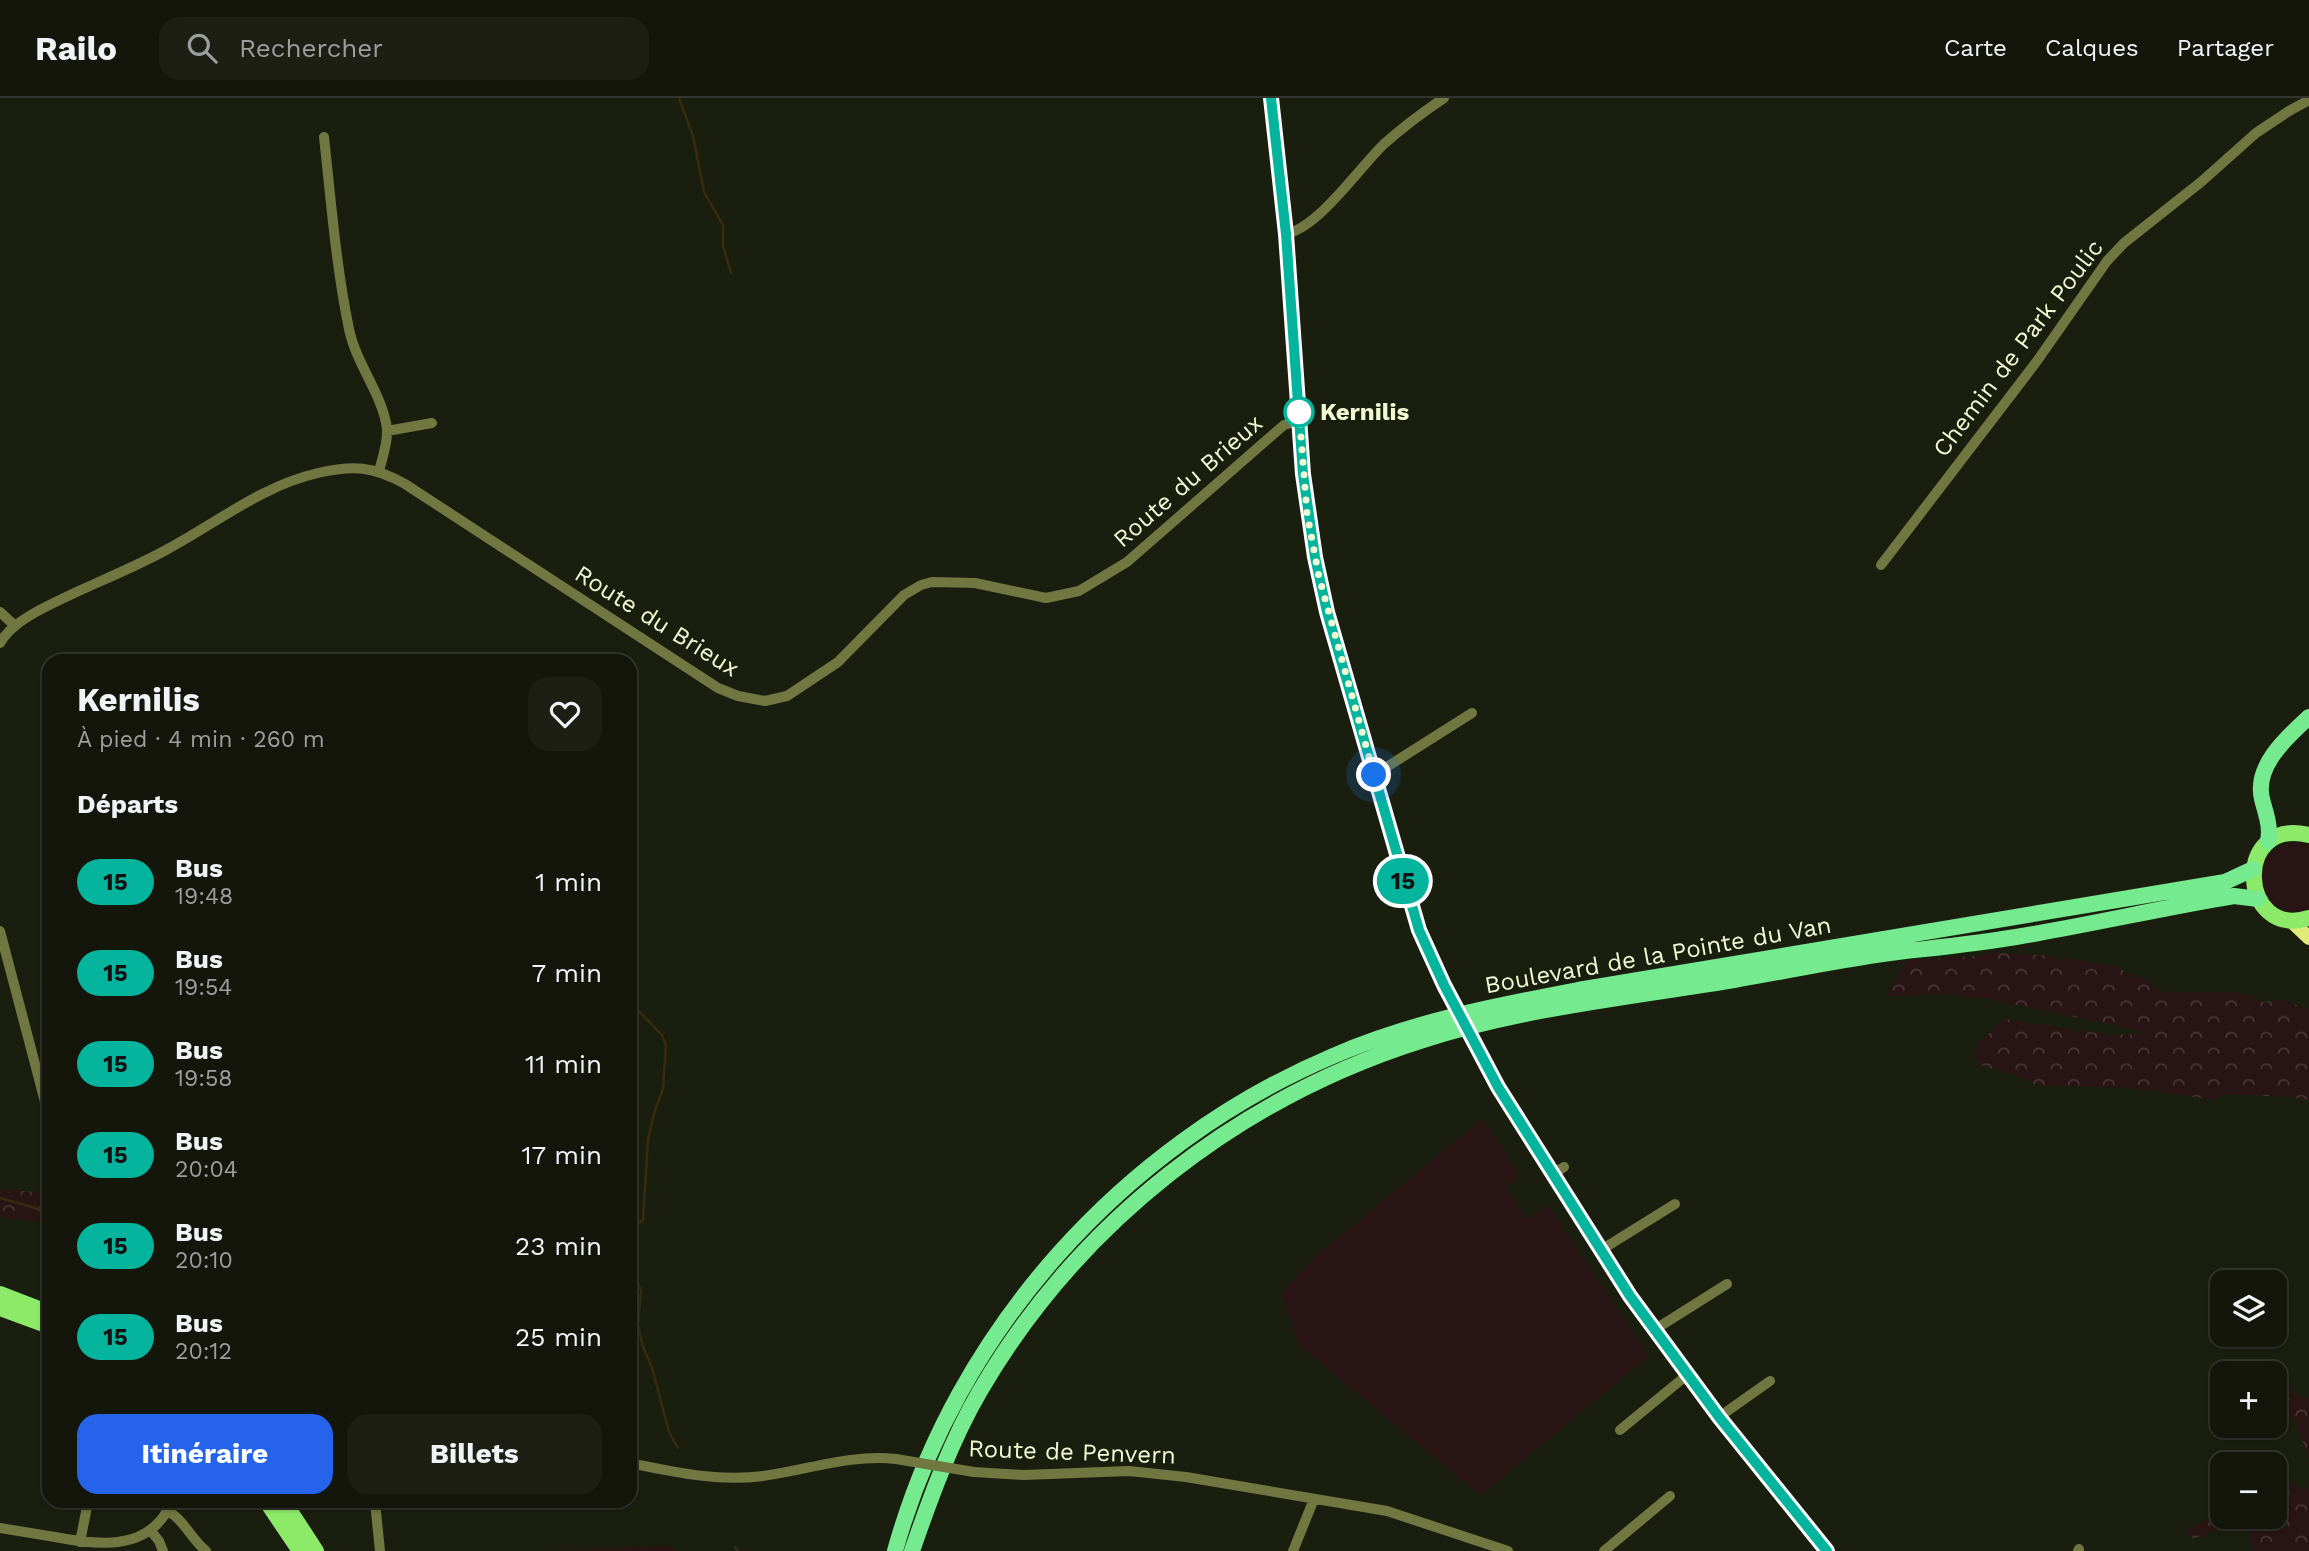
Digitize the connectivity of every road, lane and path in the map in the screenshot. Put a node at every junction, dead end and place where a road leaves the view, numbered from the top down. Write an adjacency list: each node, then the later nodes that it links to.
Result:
1 (1271, 98): 5 (street)
2 (1444, 98): 5 (street)
3 (2309, 100): 10 (street, Chemin de Park Poulic)
4 (324, 137): 8 (street)
5 (1286, 234): 6 (street)
6 (1300, 420): 9 (street, Route du Brieux); 16 (street)
7 (432, 423): 8 (street)
8 (387, 431): 9 (street)
9 (379, 471): 12 (street, Route du Brieux)
10 (1881, 565)
11 (0, 612): 12 (street)
12 (8, 627): 13 (street, Route du Brieux)
13 (0, 643)
14 (1472, 713): 16 (street)
15 (2309, 717): 18 (highway)
16 (1374, 775): 27 (street, bridge)
17 (2308, 834): 18 (main road)
18 (2269, 842): 19 (main road)
19 (2253, 869): 20 (main road); 55 (highway, Boulevard de la Pointe du Van)
20 (2259, 899): 22 (main road); 56 (highway, Boulevard de la Pointe du Van)
21 (2309, 918): 22 (main road)
22 (2290, 920): 24 (main road)
23 (0, 931): 25 (street)
24 (2309, 938)
25 (42, 1090)
26 (1675, 1204): 27 (street)
27 (1601, 1250): 33 (street)
28 (1727, 1284): 33 (street)
29 (0, 1294): 31 (main road)
30 (0, 1308): 32 (main road)
31 (42, 1310)
32 (42, 1323)
33 (1654, 1330): 34 (street)
34 (1687, 1375): 36 (street); 37 (street)
35 (1770, 1381): 36 (street)
36 (1719, 1417): 60 (street)
37 (1620, 1430)
38 (637, 1464): 40 (street, Route de Penvern, bridge)
39 (1670, 1496): 59 (street)
40 (1314, 1499): 57 (street); 58 (street, Route de Penvern)
41 (87, 1508): 49 (street)
42 (166, 1508): 48 (street)
43 (169, 1508): 51 (street)
44 (271, 1508): 52 (main road)
45 (288, 1508): 53 (main road)
46 (375, 1508): 54 (street)
47 (0, 1528): 49 (street)
48 (151, 1531): 49 (street); 50 (street)
49 (80, 1542)
50 (163, 1551)
51 (206, 1551)
52 (300, 1551)
53 (316, 1551)
54 (380, 1551)
55 (895, 1551)
56 (912, 1551)
57 (1293, 1551)
58 (1508, 1551)
59 (1604, 1551)
60 (1827, 1551)

